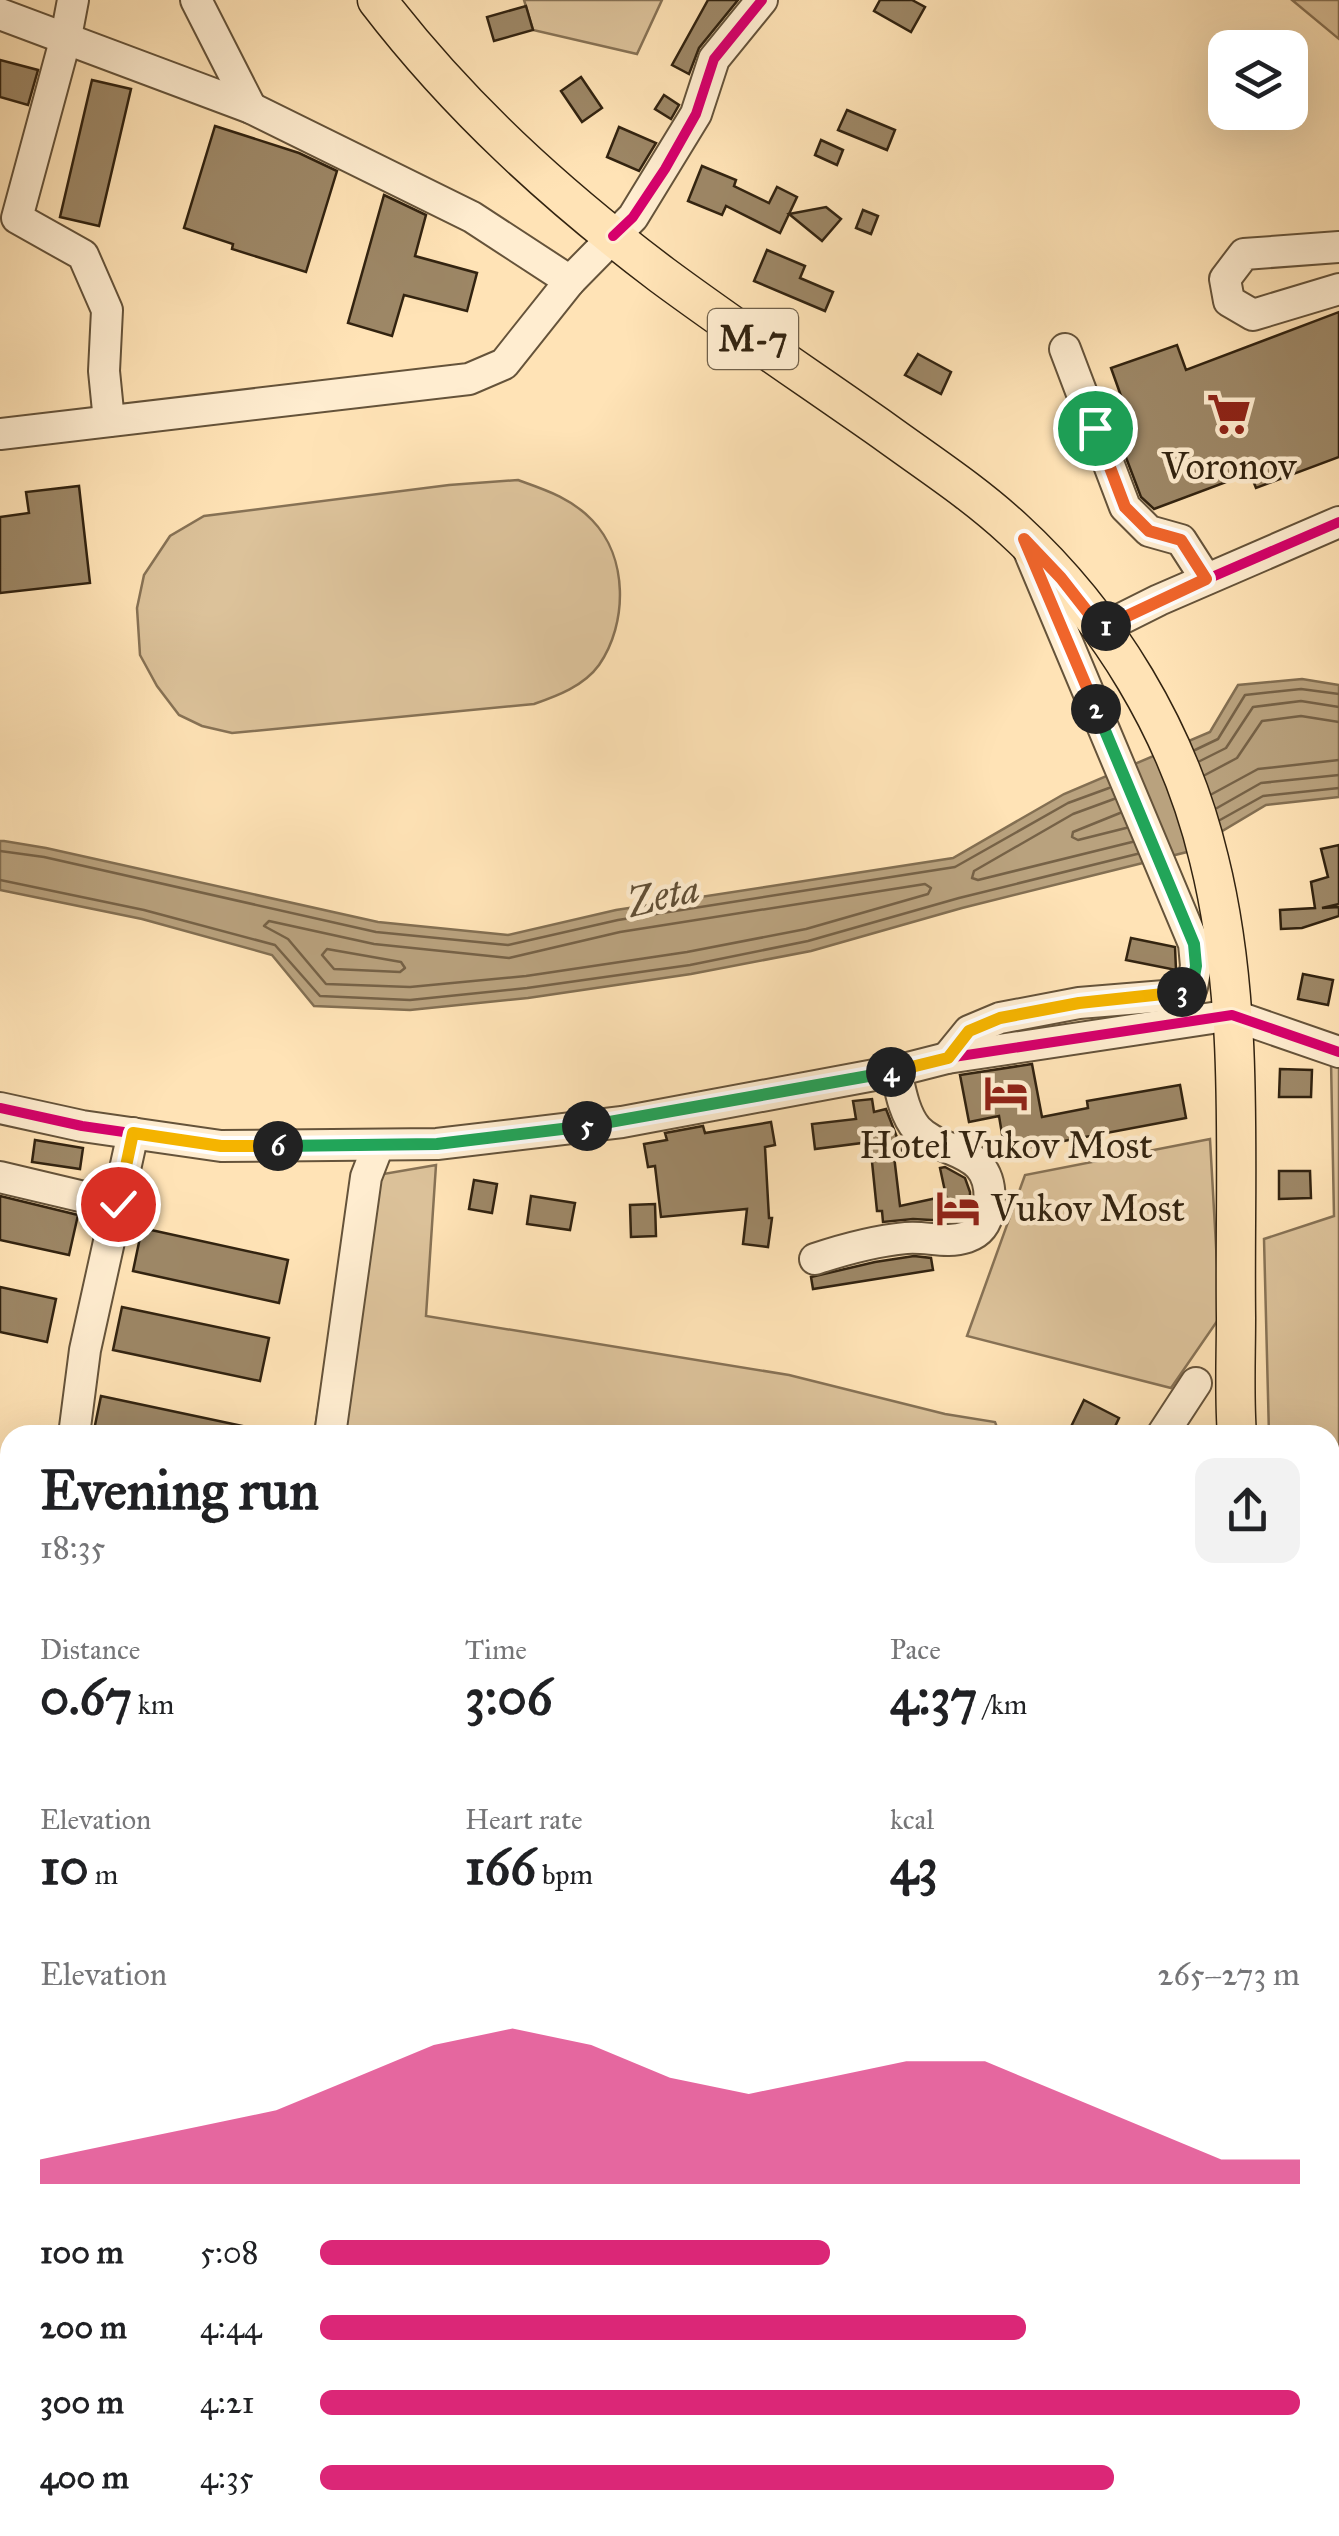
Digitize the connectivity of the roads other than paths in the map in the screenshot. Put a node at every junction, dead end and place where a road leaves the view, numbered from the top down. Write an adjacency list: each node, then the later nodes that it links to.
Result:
1 (73, 0): 6 (street)
2 (196, 0): 7 (street)
3 (377, 0): 8 (main road, M-7)
4 (762, 0): 8 (street)
5 (0, 14): 6 (street)
6 (66, 37): 7 (street); 13 (street)
7 (251, 108): 10 (street)
8 (613, 236): 10 (street); 16 (main road, M-7)
9 (1339, 247): 11 (street)
10 (570, 280): 13 (street)
11 (1339, 289)
12 (1065, 349): 17 (street)
13 (109, 422): 14 (street)
14 (0, 434)
15 (1339, 522): 17 (street)
16 (1024, 539): 18 (main road, M-7); 21 (street)
17 (1206, 579): 18 (street)
18 (1101, 629): 19 (main road, M-7)
19 (1232, 1015): 20 (street); 21 (street); 33 (main road, M-7)
20 (1339, 1052)
21 (948, 1058): 22 (street)
22 (896, 1071): 25 (street); 28 (street)
23 (0, 1108): 24 (street)
24 (133, 1133): 25 (street); 27 (street)
25 (378, 1146): 31 (street)
26 (0, 1176): 27 (street)
27 (118, 1204): 30 (street)
28 (815, 1258)
29 (1196, 1384): 32 (street)
30 (75, 1425)
31 (331, 1425)
32 (1169, 1425)
33 (1237, 1425)

